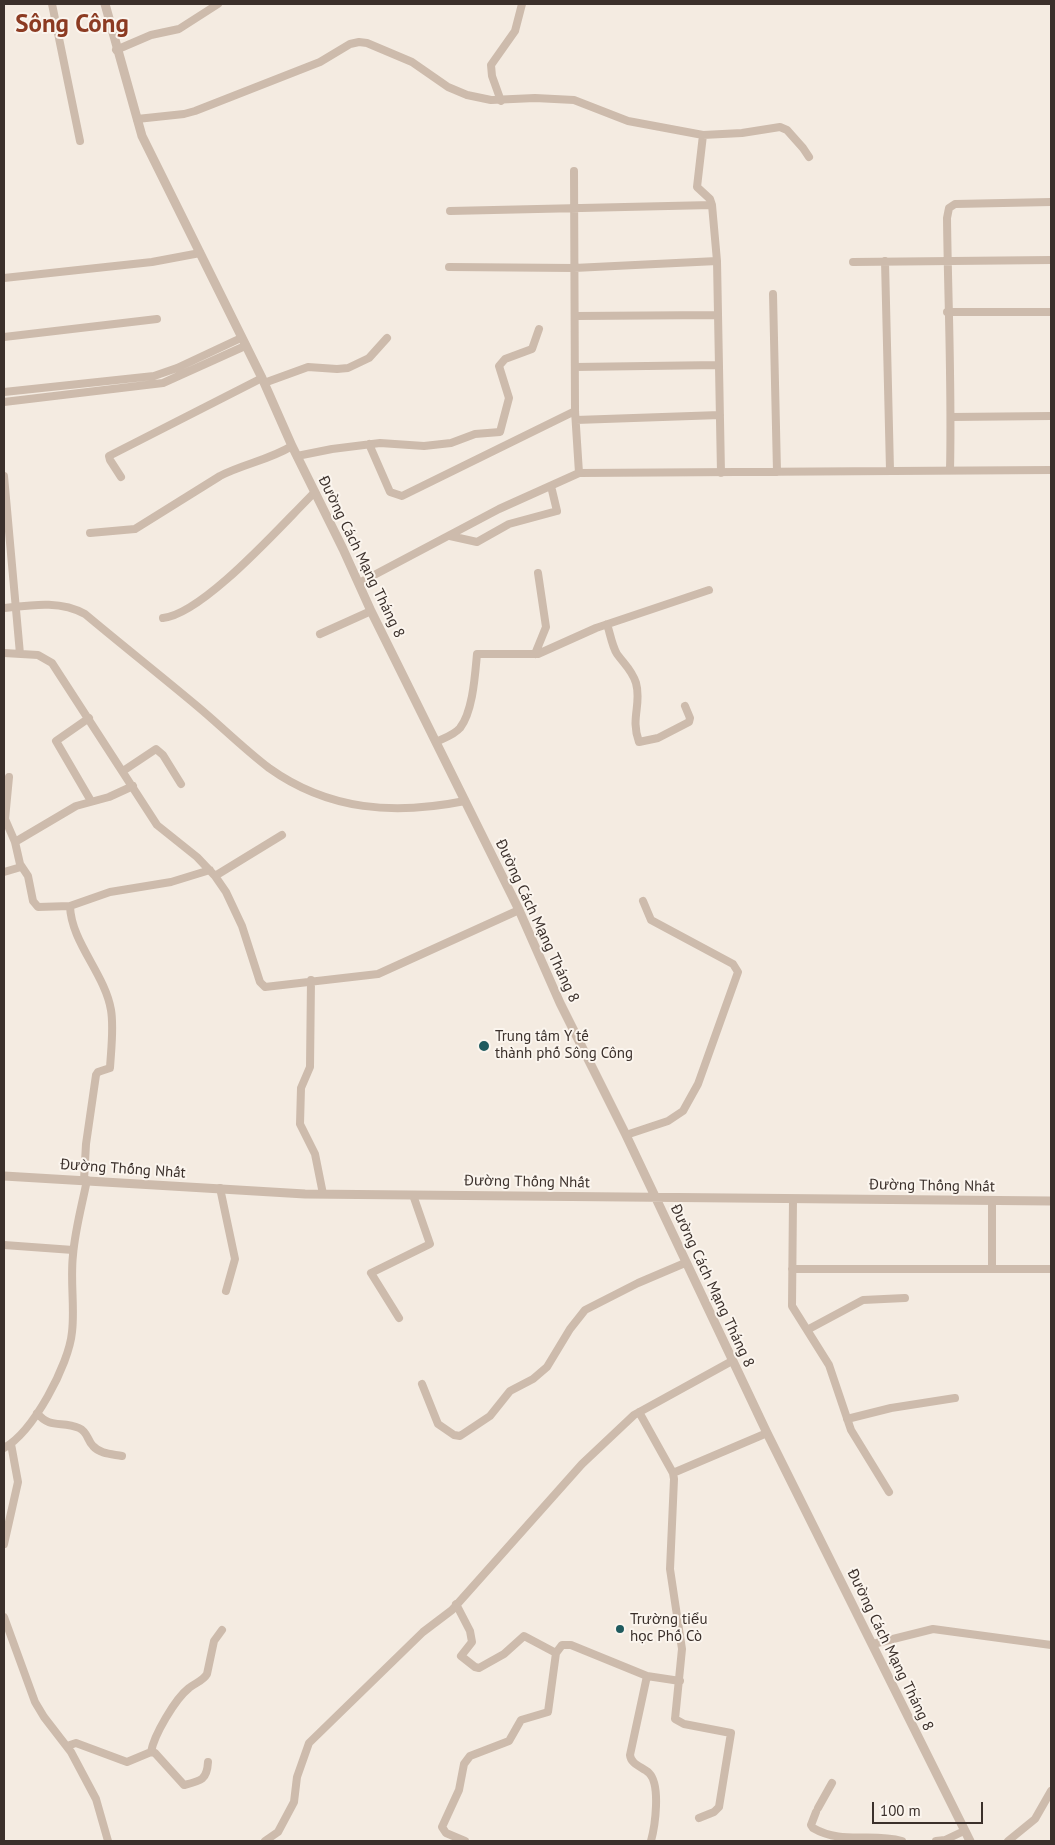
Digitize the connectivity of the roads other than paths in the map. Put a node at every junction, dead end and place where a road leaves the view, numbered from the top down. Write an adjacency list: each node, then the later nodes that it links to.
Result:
1 (52, 4): 9 (street)
2 (105, 4): 5 (street, Đường Cách Mạng Tháng 8)
3 (218, 4): 5 (street)
4 (522, 4): 6 (street)
5 (116, 50): 7 (street, Đường Cách Mạng Tháng 8)
6 (501, 100): 7 (street); 8 (street)
7 (137, 119): 16 (street, Đường Cách Mạng Tháng 8)
8 (703, 135): 10 (street); 13 (street)
9 (80, 142)
10 (809, 157)
11 (574, 171): 14 (street)
12 (1051, 202): 20 (street)
13 (712, 206): 14 (street); 18 (street)
14 (574, 209): 15 (street); 23 (street)
15 (450, 211)
16 (200, 253): 24 (street); 34 (street, Đường Cách Mạng Tháng 8)
17 (1051, 260): 20 (street)
18 (717, 261): 23 (street); 28 (street)
19 (885, 261): 20 (street); 21 (street); 50 (street)
20 (947, 261): 26 (street)
21 (853, 262)
22 (449, 267): 23 (street)
23 (574, 268): 29 (street)
24 (4, 278)
25 (773, 294): 53 (street)
26 (947, 312): 27 (street); 45 (street)
27 (1051, 312)
28 (718, 315): 29 (street); 35 (street)
29 (575, 316): 36 (street)
30 (157, 319): 32 (street)
31 (539, 329): 47 (street)
32 (4, 337)
33 (387, 338): 37 (street)
34 (243, 342): 37 (street, Đường Cách Mạng Tháng 8); 38 (street); 40 (street)
35 (719, 365): 36 (street); 43 (street)
36 (575, 367): 42 (street)
37 (263, 380): 48 (street, Đường Cách Mạng Tháng 8); 57 (street)
38 (52, 388): 39 (street); 40 (street)
39 (4, 392)
40 (53, 397): 41 (street)
41 (4, 402)
42 (575, 411): 46 (street); 47 (street)
43 (720, 415): 46 (street); 55 (street)
44 (1051, 416): 45 (street)
45 (952, 417): 51 (street)
46 (576, 420): 54 (street)
47 (369, 444): 49 (street)
48 (292, 446): 49 (street, Đường Cách Mạng Tháng 8); 61 (street)
49 (297, 456): 59 (street, Đường Cách Mạng Tháng 8)
50 (890, 470): 51 (street); 53 (street)
51 (950, 470): 52 (street)
52 (1051, 470)
53 (777, 472): 55 (street)
54 (580, 473): 55 (street); 58 (street)
55 (721, 473)
56 (4, 476): 60 (street)
57 (121, 477)
58 (550, 486): 62 (street); 62 (street)
59 (316, 492): 64 (street, Đường Cách Mạng Tháng 8); 69 (street)
60 (6, 517): 66 (street)
61 (90, 533)
62 (450, 536): 64 (street)
63 (538, 573): 74 (street)
64 (359, 583): 68 (street, Đường Cách Mạng Tháng 8)
65 (709, 590): 70 (street)
66 (16, 607): 67 (street); 73 (street); 83 (street)
67 (4, 608)
68 (371, 611): 71 (street); 77 (street, Đường Cách Mạng Tháng 8)
69 (163, 618)
70 (607, 624): 74 (street); 75 (street)
71 (320, 634)
72 (4, 653): 73 (street)
73 (20, 654): 76 (street)
74 (536, 654): 77 (street)
75 (685, 706)
76 (89, 718): 78 (street); 82 (street)
77 (436, 742): 83 (street, Đường Cách Mạng Tháng 8)
78 (123, 771): 80 (street); 81 (street)
79 (9, 776): 85 (street)
80 (181, 784)
81 (133, 786): 82 (street); 87 (street)
82 (91, 801): 85 (street)
83 (465, 801): 92 (street, Đường Cách Mạng Tháng 8)
84 (282, 834): 89 (street)
85 (15, 842): 86 (street)
86 (21, 867): 88 (street); 91 (street)
87 (210, 870): 89 (street); 91 (street)
88 (4, 872)
89 (216, 876): 93 (street)
90 (643, 901): 94 (street)
91 (70, 906): 96 (street)
92 (519, 910): 93 (street); 94 (street, Đường Cách Mạng Tháng 8)
93 (311, 980): 98 (street)
94 (626, 1136): 100 (street, Đường Cách Mạng Tháng 8)
95 (4, 1176): 96 (street, Đường Thống Nhất)
96 (86, 1180): 97 (street, Đường Thống Nhất); 105 (street)
97 (220, 1188): 98 (street, Đường Thống Nhất); 110 (street)
98 (322, 1194): 99 (street, Đường Thống Nhất)
99 (413, 1195): 100 (street, Đường Thống Nhất); 112 (street)
100 (655, 1198): 101 (street, Đường Thống Nhất); 106 (street, Đường Cách Mạng Tháng 8)
101 (793, 1199): 102 (street, Đường Thống Nhất); 107 (street)
102 (992, 1201): 103 (street, Đường Thống Nhất); 108 (street)
103 (1051, 1202)
104 (4, 1245): 105 (street)
105 (73, 1250): 118 (street)
106 (686, 1263): 114 (street, Đường Cách Mạng Tháng 8); 115 (street)
107 (792, 1269): 108 (street); 113 (street)
108 (992, 1269): 109 (street)
109 (1051, 1270)
110 (226, 1291)
111 (905, 1298): 113 (street)
112 (399, 1318)
113 (807, 1330): 119 (street)
114 (732, 1362): 117 (street); 120 (street, Đường Cách Mạng Tháng 8)
115 (422, 1384)
116 (955, 1398): 119 (street)
117 (639, 1412): 124 (street); 127 (street)
118 (37, 1413): 121 (street); 123 (street)
119 (847, 1418): 125 (street)
120 (767, 1434): 124 (street); 130 (street, Đường Cách Mạng Tháng 8)
121 (12, 1444): 122 (street); 126 (street)
122 (4, 1448)
123 (122, 1456)
124 (673, 1473): 134 (street)
125 (889, 1492)
126 (4, 1544)
127 (456, 1604): 132 (street); 143 (street)
128 (4, 1617): 135 (street)
129 (222, 1630): 136 (street)
130 (873, 1644): 131 (street); 141 (street, Đường Cách Mạng Tháng 8)
131 (1051, 1645)
132 (556, 1653): 133 (street); 144 (street)
133 (647, 1676): 134 (street); 145 (street)
134 (680, 1681): 140 (street)
135 (68, 1746): 136 (street); 142 (street)
136 (151, 1752): 137 (street)
137 (208, 1762)
138 (832, 1783): 146 (street)
139 (1051, 1791): 149 (street)
140 (699, 1818)
141 (964, 1831): 147 (street); 148 (street, Đường Cách Mạng Tháng 8)
142 (108, 1841)
143 (266, 1841)
144 (465, 1841)
145 (651, 1841)
146 (902, 1841)
147 (936, 1841)
148 (970, 1841)
149 (1008, 1841)

